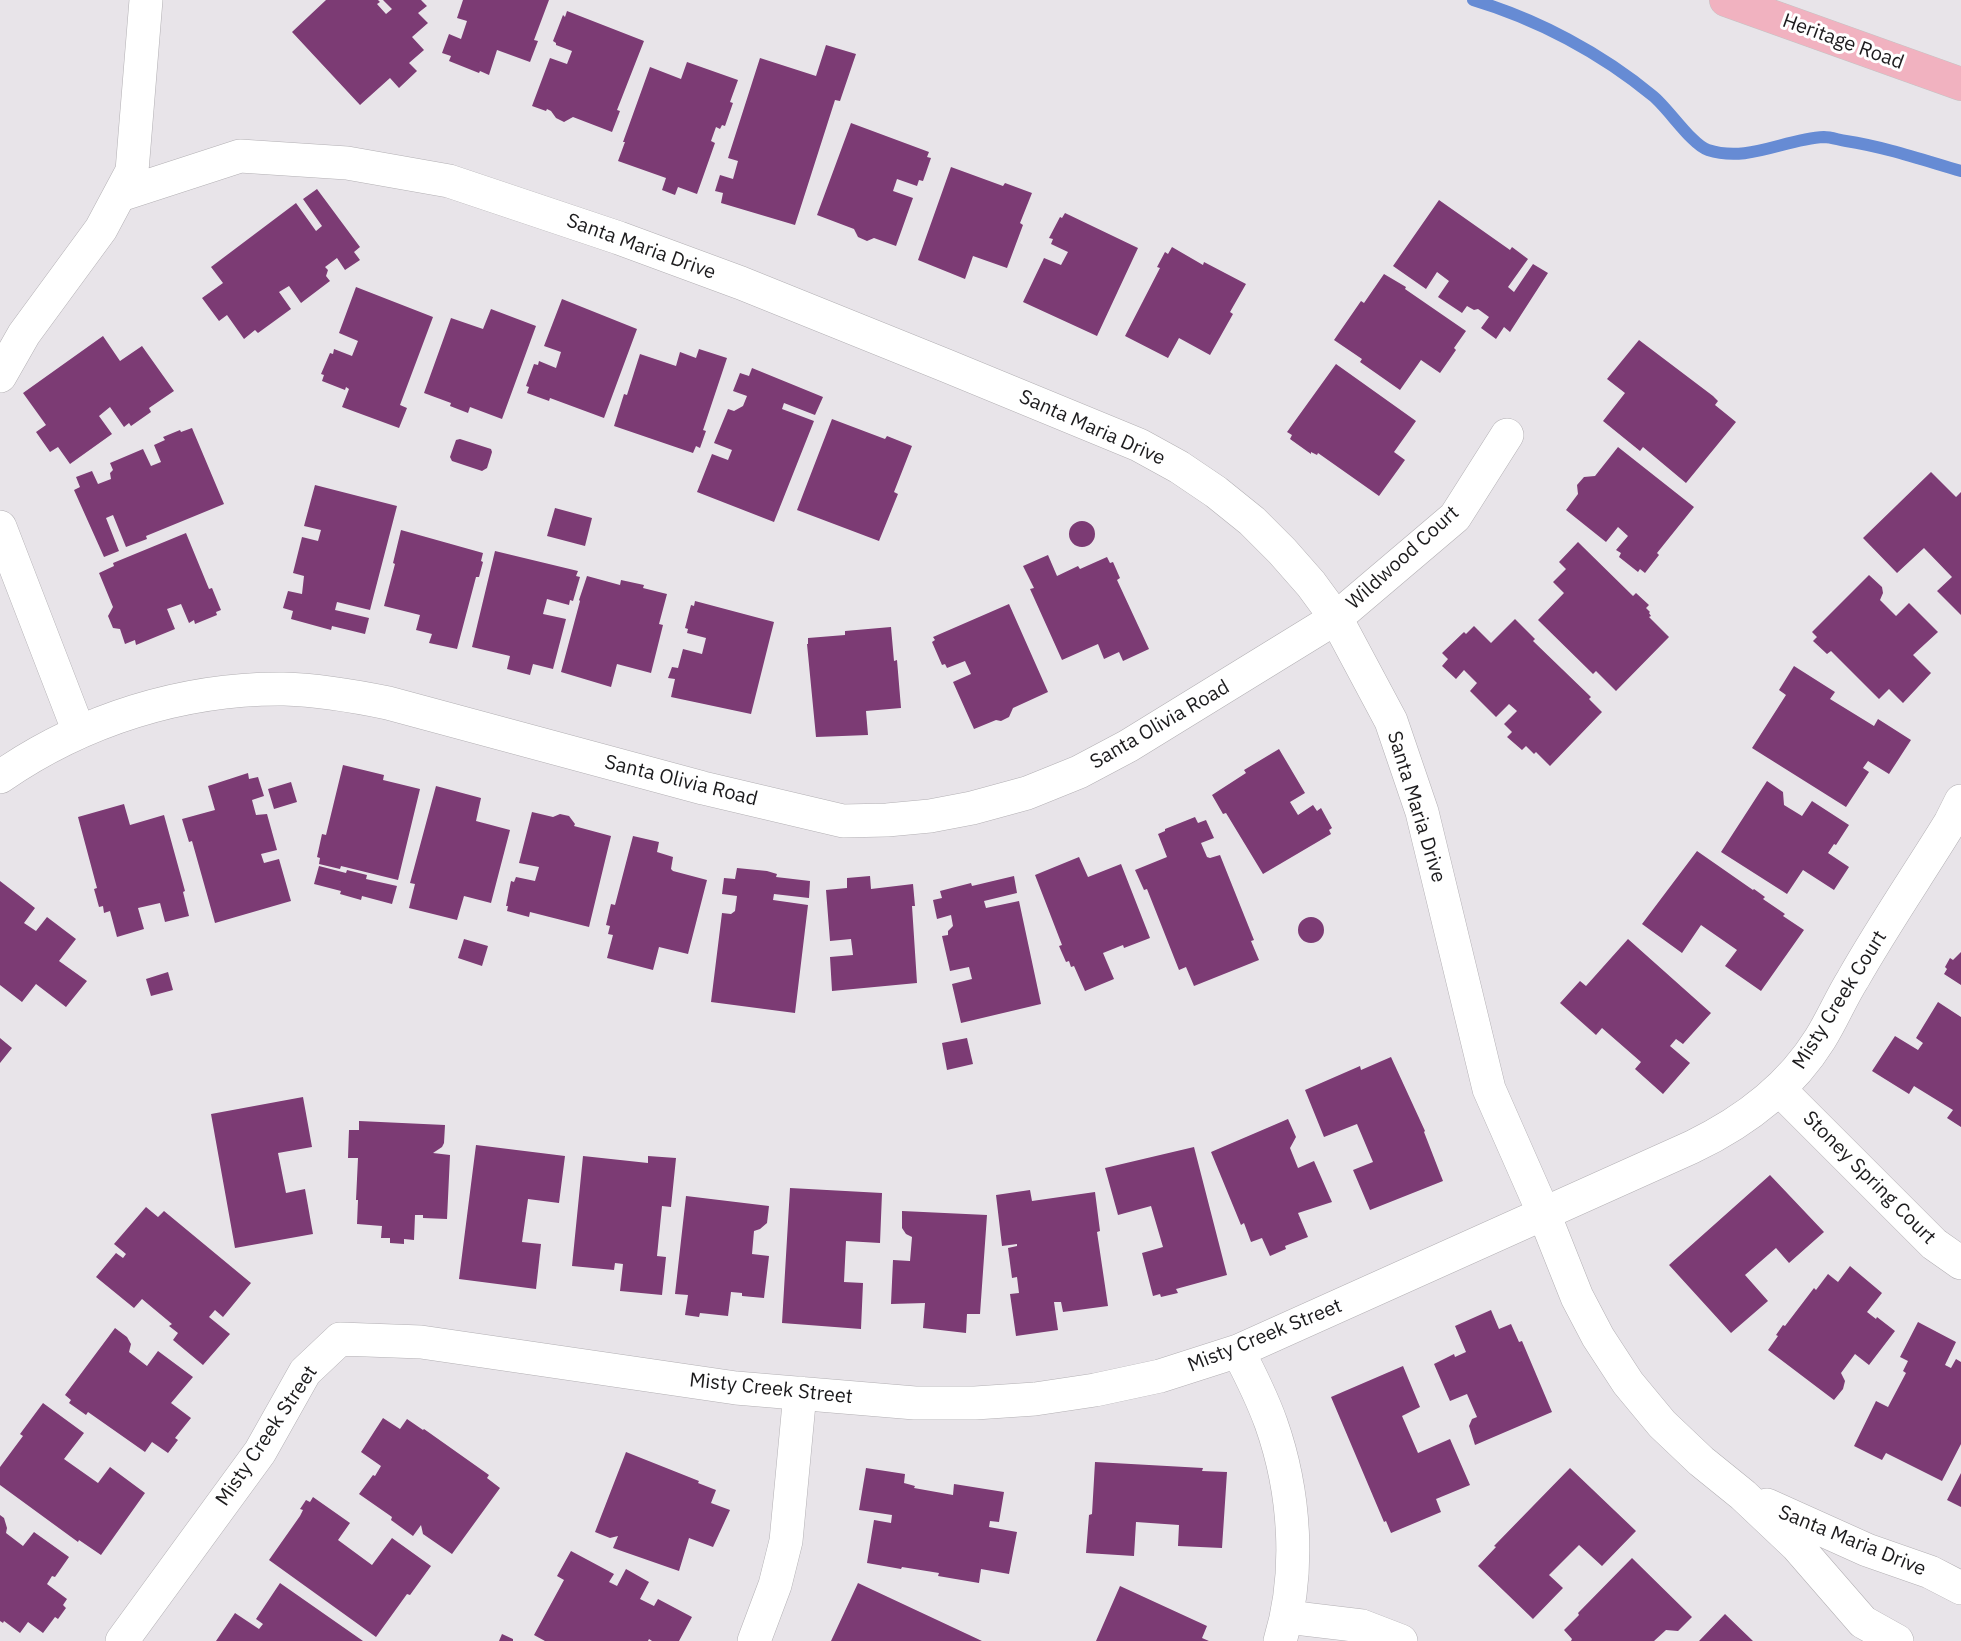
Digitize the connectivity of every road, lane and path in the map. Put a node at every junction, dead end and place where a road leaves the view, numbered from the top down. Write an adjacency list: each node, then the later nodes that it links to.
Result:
1 (146, 0): 4 (street)
2 (1726, 0): 3 (main road, Heritage Road)
3 (1961, 84)
4 (120, 195): 5 (street); 8 (street, Santa Maria Drive)
5 (0, 376)
6 (1507, 435): 8 (street, Wildwood Court)
7 (0, 527): 9 (street)
8 (1336, 618): 9 (street, Santa Olivia Road); 13 (street, Santa Maria Drive)
9 (79, 732): 10 (street, Santa Olivia Road)
10 (0, 777)
11 (1961, 801): 12 (street, Misty Creek Court)
12 (1779, 1089): 13 (street, Misty Creek Court); 14 (street, Stoney Spring Court)
13 (1544, 1214): 15 (street, Misty Creek Street); 17 (street, Santa Maria Drive)
14 (1961, 1263)
15 (1238, 1351): 16 (street, Misty Creek Street); 19 (street)
16 (800, 1393): 20 (street, Misty Creek Street); 21 (street)
17 (1743, 1495): 18 (street, Santa Maria Drive); 23 (street, Santa Maria Drive)
18 (1961, 1588)
19 (1284, 1629): 22 (street)
20 (122, 1641)
21 (754, 1641)
22 (1401, 1641)
23 (1897, 1641)

